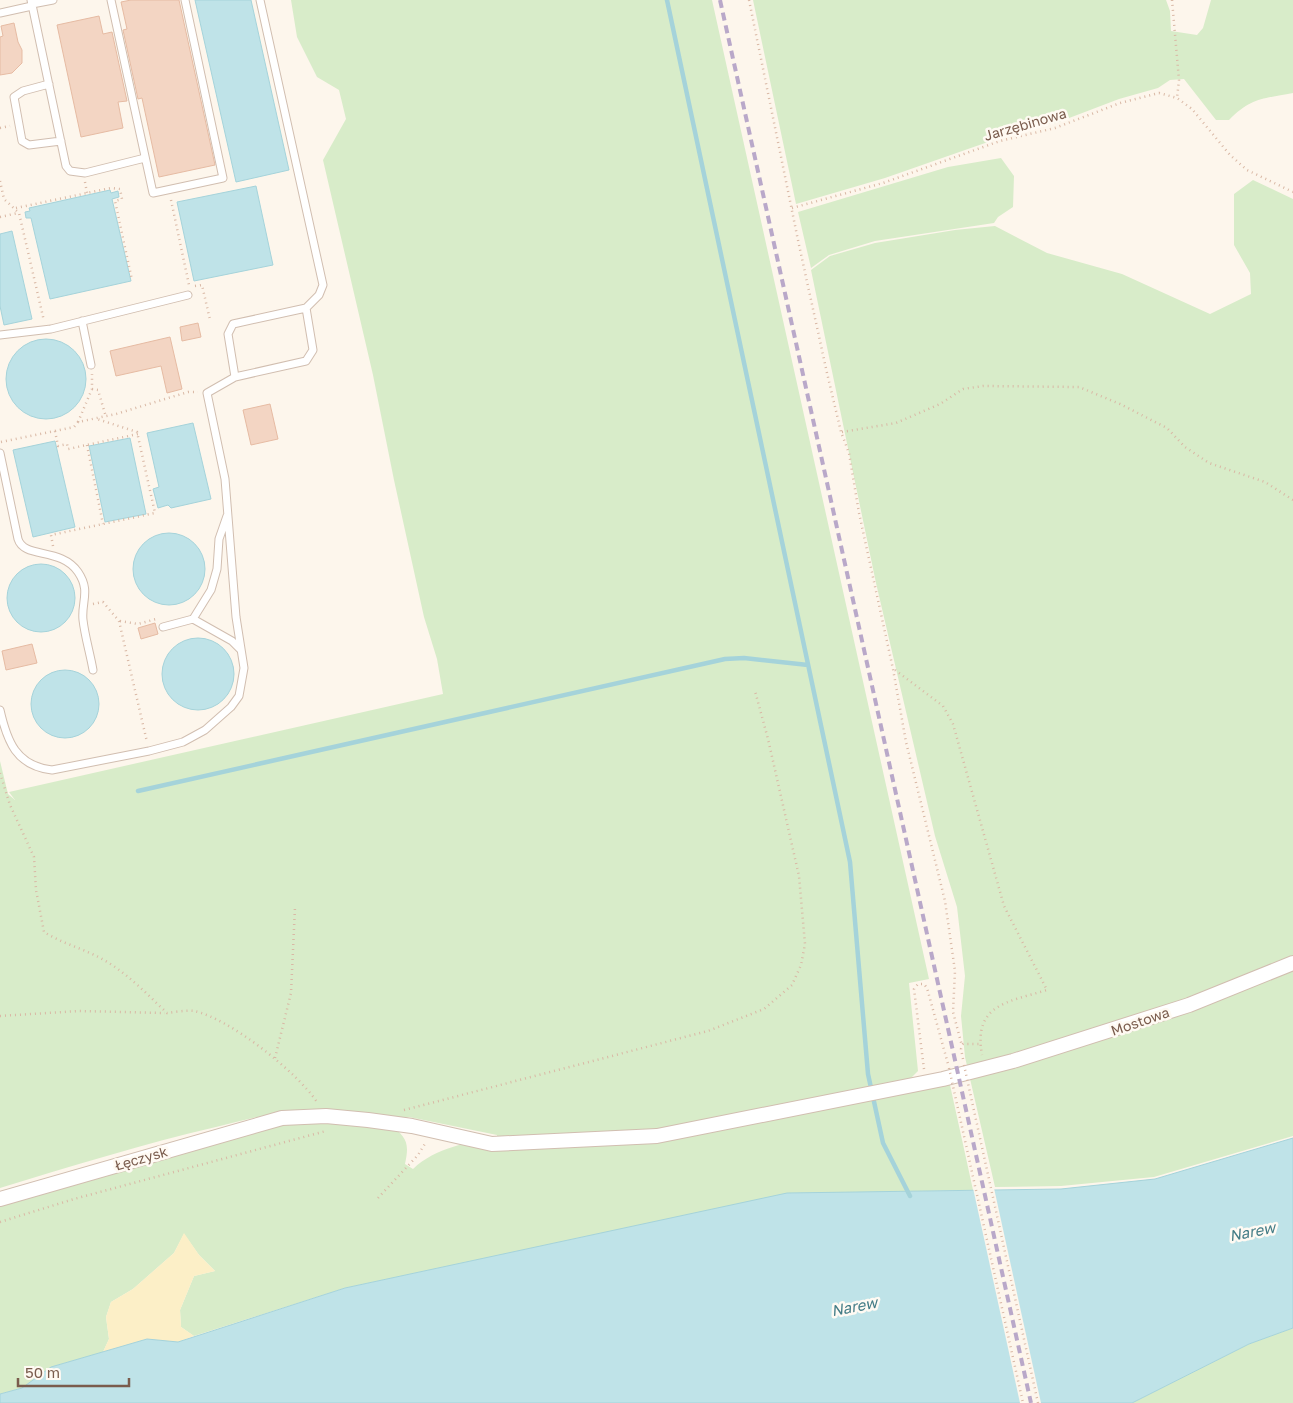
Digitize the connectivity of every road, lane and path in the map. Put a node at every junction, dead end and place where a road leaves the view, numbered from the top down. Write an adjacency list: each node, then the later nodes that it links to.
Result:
1 (53, 0): 7 (lane)
2 (111, 0): 12 (lane)
3 (185, 0): 14 (lane)
4 (260, 0): 22 (lane)
5 (749, 0): 17 (path)
6 (1172, 0): 10 (path)
7 (32, 3): 8 (lane); 9 (lane)
8 (0, 14)
9 (49, 84): 11 (lane); 11 (lane)
10 (1177, 98): 15 (path); 17 (path, Jarzębinowa)
11 (61, 140): 12 (lane)
12 (145, 158): 14 (lane)
13 (0, 181): 16 (path)
14 (168, 190): 23 (path)
15 (1293, 192)
16 (16, 208): 18 (path); 20 (path)
17 (792, 208): 35 (path)
18 (19, 213): 19 (path); 25 (path)
19 (0, 217)
20 (132, 280)
21 (188, 295): 24 (lane)
22 (306, 308): 28 (lane); 28 (lane)
23 (210, 320)
24 (82, 321): 25 (lane); 27 (lane)
25 (46, 330): 26 (lane)
26 (0, 335)
27 (91, 365): 29 (path)
28 (235, 377): 30 (lane)
29 (92, 389): 31 (path); 33 (path)
30 (207, 393): 31 (path); 41 (lane)
31 (106, 417): 32 (path)
32 (97, 419): 33 (path); 36 (path)
33 (78, 422): 34 (path)
34 (55, 431): 37 (path); 38 (path)
35 (842, 432): 40 (path); 49 (path)
36 (138, 434): 38 (path); 42 (path)
37 (0, 442)
38 (86, 445): 42 (path)
39 (0, 453): 43 (lane)
40 (1293, 500)
41 (228, 514): 45 (lane); 48 (lane)
42 (104, 524): 43 (path)
43 (55, 555): 44 (lane)
44 (85, 605): 46 (path); 50 (lane)
45 (193, 618): 47 (lane); 48 (lane)
46 (119, 621): 47 (path); 53 (path)
47 (163, 627)
48 (241, 650): 53 (lane)
49 (893, 669): 59 (path); 60 (path)
50 (93, 670)
51 (755, 691): 64 (path)
52 (0, 710): 53 (lane)
53 (149, 751)
54 (0, 773): 57 (path)
55 (295, 907): 61 (path)
56 (1293, 963): 62 (street, Mostowa)
57 (167, 1013): 58 (path); 61 (path)
58 (0, 1016)
59 (980, 1044): 60 (path); 62 (path)
60 (962, 1046): 72 (path, bridge)
61 (275, 1058): 65 (path)
62 (984, 1068): 63 (street, Mostowa)
63 (926, 1082): 67 (street, Mostowa); 71 (path, bridge)
64 (395, 1112)
65 (326, 1116): 67 (street, Łęczysk); 69 (street, Łęczysk)
66 (335, 1128): 70 (path)
67 (434, 1131): 68 (path)
68 (378, 1198)
69 (0, 1199)
70 (0, 1222)
71 (1023, 1403)
72 (1038, 1403)

